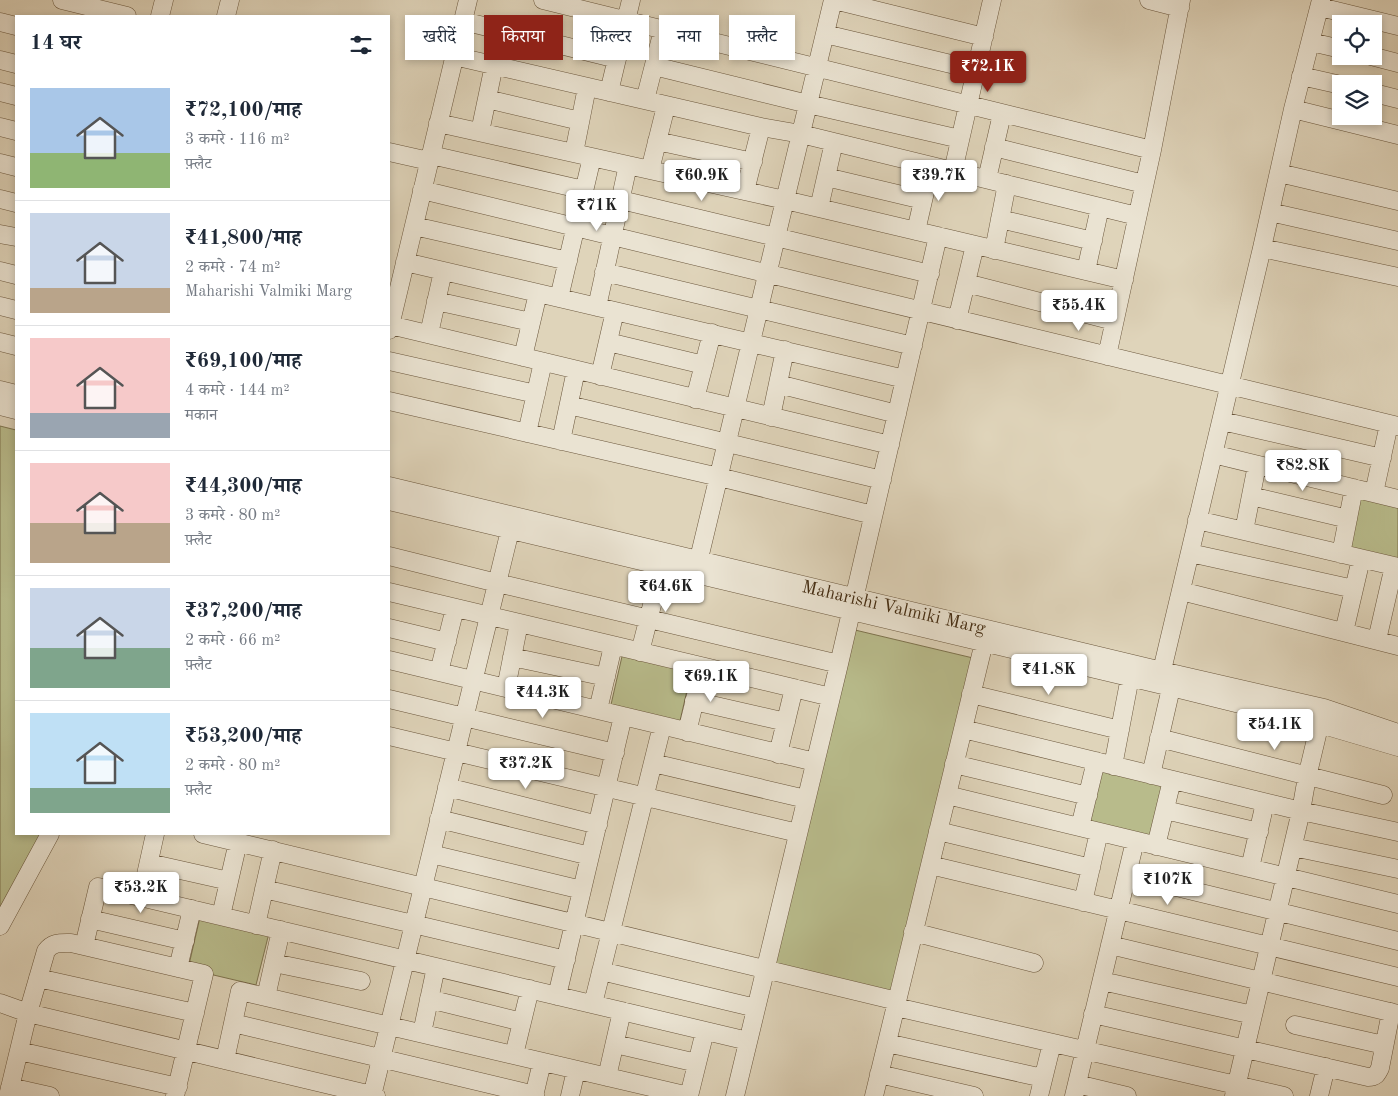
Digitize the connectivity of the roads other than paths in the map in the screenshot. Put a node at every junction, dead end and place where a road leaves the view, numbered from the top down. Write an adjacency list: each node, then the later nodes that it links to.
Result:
1 (62, 0): 12 (street)
2 (164, 0): 13 (street)
3 (230, 0): 14 (street)
4 (468, 0): 15 (street)
5 (543, 0): 16 (street)
6 (631, 0): 17 (street)
7 (834, 0): 22 (street); 23 (street)
8 (991, 0): 23 (street)
9 (1149, 0): 10 (street)
10 (1180, 4): 67 (street)
11 (1320, 4): 21 (street); 24 (street)
12 (117, 15)
13 (160, 15)
14 (226, 15)
15 (464, 15)
16 (605, 15)
17 (627, 15)
18 (0, 22): 20 (street)
19 (474, 24): 28 (street)
20 (15, 26)
21 (1398, 26)
22 (825, 34): 38 (street); 39 (street)
23 (984, 37): 39 (street)
24 (1310, 42): 27 (street); 40 (street)
25 (719, 44): 38 (street)
26 (659, 46): 37 (street)
27 (1332, 47)
28 (573, 48)
29 (1382, 59): 34 (street)
30 (0, 60): 35 (street)
31 (453, 60): 56 (street)
32 (472, 60): 36 (street)
33 (617, 60): 44 (street)
34 (1398, 63)
35 (15, 64)
36 (494, 65): 42 (street); 47 (street)
37 (654, 66): 49 (street); 50 (street)
38 (817, 68): 50 (street); 51 (street)
39 (976, 70): 51 (street)
40 (1301, 76): 41 (street); 53 (street)
41 (1332, 83)
42 (587, 87): 44 (street); 55 (street)
43 (0, 92): 46 (street)
44 (609, 92): 49 (street)
45 (1382, 95): 48 (street)
46 (15, 96)
47 (487, 99): 55 (street); 60 (street)
48 (1398, 99)
49 (645, 100): 52 (street)
50 (808, 104): 61 (street); 63 (street)
51 (968, 105): 54 (street); 63 (street)
52 (666, 106): 58 (street); 64 (street)
53 (1293, 109): 62 (street); 79 (street)
54 (1002, 114): 66 (street); 67 (street)
55 (580, 121): 69 (street)
56 (438, 123): 60 (street); 71 (street)
57 (0, 127): 59 (street)
58 (760, 128): 61 (street); 72 (street)
59 (15, 131)
60 (480, 132): 69 (street)
61 (801, 134): 65 (street); 89 (street)
62 (1398, 135)
63 (960, 139): 78 (street)
64 (658, 141): 72 (street); 77 (street)
65 (834, 142): 75 (street); 80 (street)
66 (994, 147): 81 (street); 83 (street)
67 (1152, 150): 83 (street)
68 (390, 152): 71 (street)
69 (574, 153): 70 (street)
70 (592, 157): 74 (street); 85 (street)
71 (430, 158): 84 (street); 85 (street)
72 (752, 162): 86 (street)
73 (0, 163): 76 (street)
74 (628, 165): 77 (street); 88 (street)
75 (931, 166): 78 (street); 90 (street)
76 (15, 167)
77 (650, 170): 86 (street)
78 (953, 171): 81 (street)
79 (1279, 174): 91 (street); 95 (street)
80 (826, 177): 90 (street); 94 (street)
81 (986, 179): 82 (street)
82 (1007, 184): 93 (street); 97 (street)
83 (1144, 184): 96 (street)
84 (422, 190): 98 (street); 99 (street)
85 (584, 190): 99 (street)
86 (746, 191): 89 (street)
87 (0, 199): 92 (street)
88 (621, 200): 102 (street); 103 (street)
89 (785, 200): 94 (street); 103 (street)
90 (923, 200): 100 (street)
91 (1398, 201)
92 (15, 202)
93 (1100, 207): 96 (street); 106 (street)
94 (820, 208): 100 (street)
95 (1270, 212): 107 (street); 109 (street)
96 (1137, 216): 121 (street)
97 (1000, 219): 106 (street); 110 (street)
98 (414, 226): 111 (street); 112 (street)
99 (576, 226): 102 (street); 111 (street)
100 (916, 231): 104 (street)
101 (0, 234): 105 (street)
102 (613, 234): 116 (street); 117 (street)
103 (776, 236): 117 (street); 118 (street)
104 (938, 236): 108 (street); 118 (street)
105 (15, 238)
106 (1093, 241): 115 (street)
107 (1398, 242)
108 (975, 245): 110 (street); 122 (street)
109 (1262, 248): 120 (street); 154 (street)
110 (994, 250): 115 (street)
111 (568, 261): 124 (street)
112 (399, 264): 114 (street); 133 (street)
113 (0, 271): 119 (street)
114 (443, 271): 123 (street); 125 (street)
115 (1086, 271): 121 (street)
116 (604, 272): 127 (street); 128 (street)
117 (768, 273): 128 (street); 131 (street)
118 (930, 274): 131 (street)
119 (15, 275)
120 (1398, 277)
121 (1124, 280): 134 (street)
122 (966, 283): 132 (street); 134 (street)
123 (538, 293): 124 (street); 135 (street)
124 (559, 298): 127 (street)
125 (436, 301): 135 (street); 138 (street)
126 (0, 306): 129 (street)
127 (596, 307): 130 (street)
128 (759, 308): 141 (street); 143 (street)
129 (15, 310)
130 (615, 311): 137 (street); 140 (street)
131 (921, 311): 132 (street); 143 (street)
132 (957, 320): 145 (street)
133 (390, 321)
134 (1114, 321): 145 (street)
135 (531, 322): 146 (street)
136 (390, 327): 138 (street)
137 (712, 333): 141 (street); 149 (street)
138 (429, 334): 146 (street)
139 (0, 342): 142 (street)
140 (608, 342): 149 (street); 151 (street)
141 (751, 342): 144 (street); 162 (street)
142 (15, 346)
143 (913, 346): 152 (street)
144 (785, 350): 152 (street); 153 (street)
145 (1107, 356): 154 (street)
146 (523, 357): 148 (street)
147 (390, 360): 157 (street)
148 (543, 362): 150 (street); 157 (street)
149 (704, 364): 158 (street)
150 (576, 370): 151 (street); 160 (street)
151 (600, 376): 158 (street)
152 (905, 379): 164 (street)
153 (778, 384): 164 (street); 165 (street)
154 (1229, 386): 166 (street); 167 (street)
155 (0, 390): 156 (street)
156 (15, 394)
157 (536, 394): 168 (street)
158 (696, 399): 162 (street)
159 (390, 401): 168 (street)
160 (569, 405): 169 (street); 170 (street)
161 (0, 406): 163 (street)
162 (735, 409): 165 (street); 170 (street)
163 (15, 410)
164 (897, 414): 171 (street)
165 (771, 417): 171 (street)
166 (1222, 420): 172 (street); 173 (street)
167 (1394, 425): 173 (street)
168 (527, 433): 169 (street)
169 (561, 441): 175 (street)
170 (727, 442): 175 (street); 176 (street)
171 (890, 445): 176 (street)
172 (1213, 454): 174 (street); 185 (street)
173 (1382, 458): 179 (street)
174 (1257, 465): 178 (street); 180 (street)
175 (718, 477): 183 (street); 193 (street)
176 (882, 480): 183 (street)
177 (390, 486): 186 (street, Maharishi Valmiki Marg)
178 (1354, 488): 179 (street); 184 (street)
179 (1374, 493): 181 (street)
180 (1251, 496): 184 (street); 187 (street)
181 (1398, 499)
182 (390, 500): 186 (street, Maharishi Valmiki Marg)
183 (874, 515): 200 (street)
184 (1348, 519): 189 (street)
185 (1197, 520): 187 (street); 188 (street)
186 (512, 523): 192 (street, Maharishi Valmiki Marg); 193 (street, Maharishi Valmiki Marg); 195 (street)
187 (1244, 531): 189 (street)
188 (1190, 553): 196 (street); 198 (street)
189 (1341, 554): 191 (street)
190 (390, 556): 195 (street)
191 (1361, 558): 194 (street); 196 (street)
192 (662, 566): 193 (street, Maharishi Valmiki Marg); 203 (street)
193 (697, 567): 200 (street, Maharishi Valmiki Marg)
194 (1396, 567): 199 (street)
195 (497, 583): 202 (street); 203 (street)
196 (1354, 589): 206 (street)
197 (390, 592): 201 (street)
198 (1181, 592): 206 (street); 220 (street)
199 (1392, 601): 208 (street)
200 (853, 604): 207 (street, Maharishi Valmiki Marg); 215 (street)
201 (455, 608): 202 (street); 209 (street)
202 (489, 616): 204 (street); 221 (street)
203 (648, 619): 212 (street); 215 (street)
204 (520, 624): 210 (street); 213 (street)
205 (390, 628): 209 (street)
206 (1344, 632): 208 (street)
207 (985, 636): 219 (street, Maharishi Valmiki Marg); 220 (street, Maharishi Valmiki Marg); 224 (street)
208 (1377, 640): 211 (street)
209 (447, 642): 217 (street)
210 (614, 646): 212 (street); 218 (street)
211 (1398, 646)
212 (640, 652): 216 (street)
213 (512, 657): 218 (street); 222 (street)
214 (390, 660): 217 (street)
215 (839, 664): 225 (street)
216 (703, 667): 223 (street); 227 (street)
217 (439, 672): 221 (street)
218 (606, 677): 228 (street)
219 (1130, 677): 220 (street, Maharishi Valmiki Marg); 235 (street)
220 (1166, 679): 230 (street, Maharishi Valmiki Marg); 239 (street)
221 (473, 680): 222 (street); 231 (street)
222 (506, 688): 228 (street)
223 (794, 688): 225 (street); 232 (street)
224 (971, 694): 234 (street); 235 (street)
225 (831, 697): 245 (street)
226 (390, 699): 231 (street)
227 (694, 702): 232 (street); 236 (street)
228 (598, 710): 229 (street)
229 (623, 716): 233 (street); 242 (street)
230 (1322, 716): 237 (street, Maharishi Valmiki Marg); 240 (street, Maharishi Valmiki Marg); 250 (street)
231 (464, 717): 241 (street); 242 (street)
232 (786, 722): 243 (street)
233 (662, 726): 236 (street); 246 (street)
234 (963, 729): 244 (street); 247 (street)
235 (1120, 730): 248 (street)
236 (687, 732): 243 (street)
237 (1398, 733)
238 (390, 736): 241 (street)
239 (1159, 738): 249 (street); 250 (street)
240 (1398, 747)
241 (456, 752): 252 (street); 253 (street)
242 (615, 753): 253 (street)
243 (778, 754): 245 (street)
244 (1096, 761): 248 (street); 256 (street)
245 (815, 762): 258 (street)
246 (653, 763): 257 (street); 258 (street)
247 (954, 764): 255 (street); 256 (street)
248 (1113, 766): 249 (street)
249 (1151, 775): 251 (street)
250 (1307, 776): 254 (street); 261 (street)
251 (1172, 780): 259 (street); 260 (street)
252 (447, 787): 262 (street); 263 (street)
253 (606, 788): 257 (street); 263 (street)
254 (1383, 795)
255 (947, 796): 264 (street); 265 (street)
256 (1088, 796): 264 (street)
257 (645, 797): 269 (street); 304 (street)
258 (806, 799): 269 (street)
259 (1265, 803): 261 (street); 267 (street)
260 (1165, 810): 267 (street); 275 (street)
261 (1301, 811): 268 (street); 276 (street)
262 (440, 819): 278 (street); 279 (street)
263 (598, 825): 279 (street)
264 (1080, 828): 266 (street)
265 (938, 831): 281 (street); 282 (street)
266 (1099, 832): 273 (street); 282 (street)
267 (1258, 832): 283 (street)
268 (1398, 832)
269 (798, 833): 317 (street)
270 (49, 835): 302 (street)
271 (155, 835): 280 (street)
272 (207, 835): 274 (street)
273 (1135, 841): 275 (street); 285 (street)
274 (238, 842): 277 (street); 287 (street)
275 (1156, 846): 283 (street)
276 (1293, 847): 284 (street); 286 (street)
277 (273, 850): 288 (street); 289 (street)
278 (431, 854): 288 (street); 290 (street)
279 (590, 856): 290 (street)
280 (149, 863): 287 (street); 291 (street)
281 (930, 865): 292 (street); 305 (street)
282 (1091, 868): 292 (street)
283 (1250, 868): 286 (street)
284 (1398, 869)
285 (1127, 875): 295 (street); 296 (street)
286 (1286, 877): 293 (street); 296 (street)
287 (229, 880): 297 (street)
288 (423, 886): 299 (street); 301 (street)
289 (264, 890): 300 (street); 301 (street)
290 (582, 890): 299 (street)
291 (141, 897): 294 (street); 298 (street)
292 (1084, 902): 295 (street)
293 (1398, 904)
294 (192, 909): 297 (street); 306 (street)
295 (1119, 910): 308 (street); 310 (street)
296 (1277, 912): 307 (street); 310 (street)
297 (221, 916): 300 (street)
298 (90, 919): 306 (street); 309 (street)
299 (574, 923): 304 (street); 312 (street)
300 (256, 924): 303 (street)
301 (414, 925): 311 (street); 312 (street)
302 (0, 926)
303 (282, 930): 311 (street); 313 (street)
304 (611, 932): 317 (street); 318 (street)
305 (913, 932): 314 (street); 330 (street)
306 (184, 941): 316 (street)
307 (1398, 941)
308 (1110, 945): 322 (street); 323 (street)
309 (84, 946): 316 (street); 320 (street)
310 (1269, 947): 319 (street); 323 (street)
311 (405, 960): 315 (street); 341 (street)
312 (566, 960): 326 (street)
313 (274, 963): 321 (street); 325 (street)
314 (1034, 963)
315 (436, 967): 324 (street); 327 (street)
316 (178, 968): 334 (street)
317 (764, 970): 330 (street); 331 (street)
318 (601, 971): 329 (street); 331 (street)
319 (1398, 977)
320 (38, 978): 333 (street); 334 (street)
321 (361, 981)
322 (1102, 981): 336 (street); 337 (street)
323 (1261, 981): 335 (street); 337 (street)
324 (530, 989): 326 (street); 338 (street)
325 (266, 996): 339 (street); 341 (street)
326 (557, 996): 329 (street)
327 (429, 999): 338 (street); 343 (street)
328 (0, 1003): 333 (street)
329 (593, 1004): 332 (street)
330 (896, 1004): 345 (street); 346 (street)
331 (756, 1008): 344 (street)
332 (622, 1011): 342 (street); 347 (street)
333 (28, 1013): 351 (street); 352 (street)
334 (195, 1013): 352 (street)
335 (1394, 1013): 348 (street)
336 (1093, 1014): 349 (street); 350 (street)
337 (1253, 1015): 349 (street)
338 (522, 1022): 353 (street)
339 (233, 1023): 354 (street); 355 (street)
340 (1295, 1025): 348 (street)
341 (389, 1026): 343 (street); 354 (street)
342 (705, 1031): 344 (street); 357 (street)
343 (422, 1033): 353 (street)
344 (748, 1041): 373 (street)
345 (887, 1043): 360 (street); 362 (street)
346 (1052, 1043): 350 (street); 362 (street)
347 (615, 1044): 357 (street); 361 (street)
348 (1384, 1045): 358 (street)
349 (1246, 1049): 358 (street); 365 (street)
350 (1085, 1050): 364 (street); 365 (street)
351 (19, 1051): 366 (street); 367 (street)
352 (186, 1051): 355 (street); 367 (street)
353 (514, 1055): 356 (street)
354 (381, 1058): 368 (street); 370 (street)
355 (225, 1060): 370 (street)
356 (542, 1062): 359 (street); 368 (street)
357 (697, 1063): 372 (street)
358 (1326, 1067): 379 (street)
359 (576, 1070): 361 (street); 371 (street)
360 (879, 1074): 363 (street); 374 (street)
361 (607, 1077): 372 (street)
362 (1043, 1078): 376 (street)
363 (919, 1090): 375 (street)
364 (1076, 1090): 377 (street)
365 (1235, 1090): 378 (street)
366 (9, 1091): 369 (street)
367 (176, 1091)
368 (534, 1095)
369 (50, 1096)
370 (373, 1096)
371 (570, 1096)
372 (689, 1096)
373 (735, 1096)
374 (874, 1096)
375 (974, 1096)
376 (1039, 1096)
377 (1127, 1096)
378 (1284, 1096)
379 (1319, 1096)

